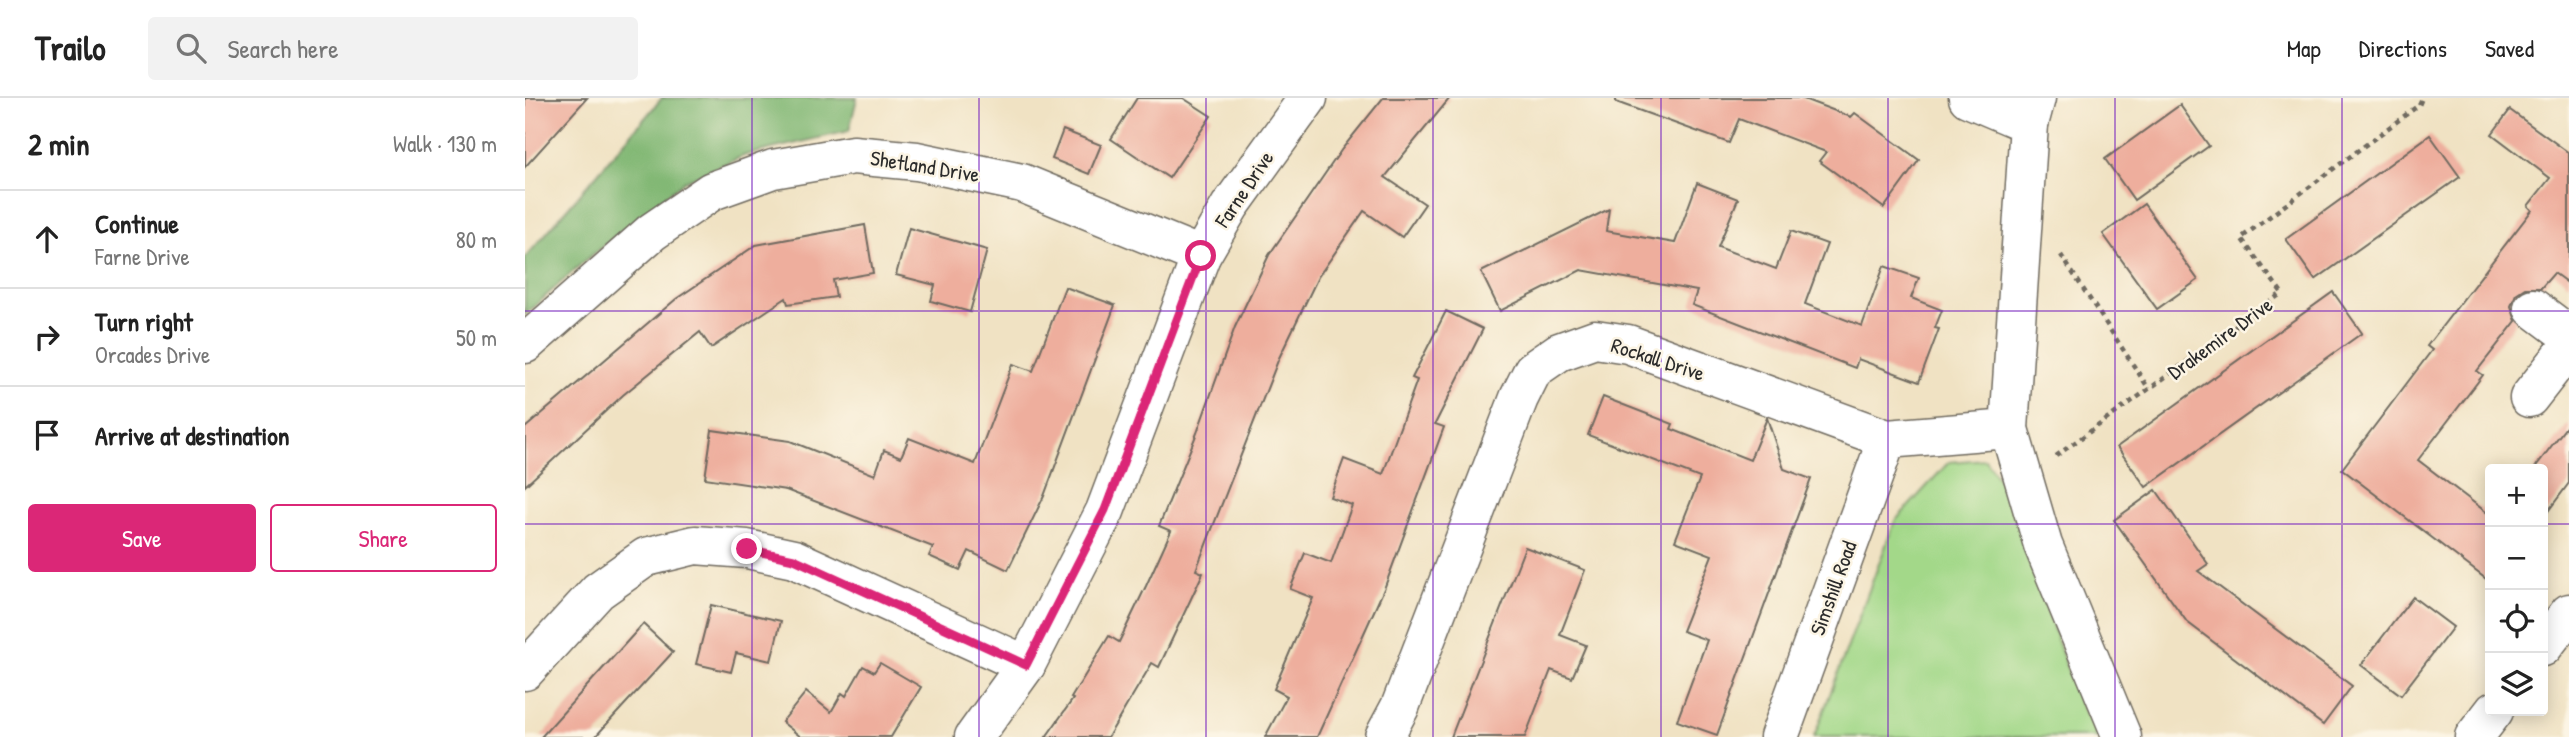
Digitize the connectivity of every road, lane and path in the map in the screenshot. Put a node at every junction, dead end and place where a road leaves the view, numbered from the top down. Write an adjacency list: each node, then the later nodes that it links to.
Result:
1 (1308, 98): 6 (street, Farne Drive)
2 (1968, 98): 4 (street)
3 (2422, 98): 11 (path, Drakemire Drive)
4 (2033, 111): 5 (street)
5 (2020, 250): 11 (path); 13 (street)
6 (1201, 256): 9 (street, Shetland Drive); 18 (street, Farne Drive)
7 (2533, 308): 8 (street)
8 (2569, 335)
9 (525, 344)
10 (2569, 347): 12 (street)
11 (2149, 388): 15 (path, Drakemire Drive)
12 (2529, 398)
13 (2009, 429): 14 (street, Rockall Drive); 15 (street)
14 (1887, 439): 22 (street, Rockall Drive); 23 (street, Simshill Road)
15 (2024, 478): 24 (street)
16 (2569, 613): 17 (street)
17 (2548, 640)
18 (1026, 665): 19 (street); 21 (street, Farne Drive)
19 (525, 671)
20 (2490, 716): 25 (street)
21 (974, 737)
22 (1384, 737)
23 (1779, 737)
24 (2122, 737)
25 (2474, 737)

